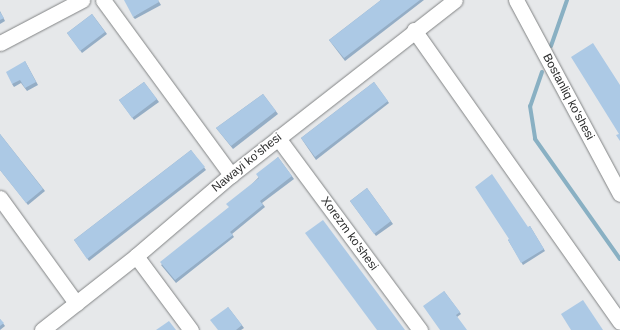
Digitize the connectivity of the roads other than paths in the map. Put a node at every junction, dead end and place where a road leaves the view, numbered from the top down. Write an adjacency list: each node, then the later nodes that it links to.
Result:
1 (82, 0): 6 (street)
2 (102, 0): 8 (street)
3 (454, 0): 5 (street, Nawayi ko'shesi)
4 (516, 0): 9 (street, Bostanliq ko'shesi)
5 (414, 30): 7 (street, Nawayi ko'shesi); 13 (street)
6 (0, 44)
7 (278, 138): 8 (street, Nawayi ko'shesi); 16 (street, Xorezm ko'shesi)
8 (231, 175): 11 (street, Nawayi ko'shesi)
9 (620, 194)
10 (0, 198): 12 (street)
11 (136, 256): 12 (street, Nawayi ko'shesi); 15 (street)
12 (76, 303): 14 (street, Nawayi ko'shesi)
13 (620, 322)
14 (42, 330)
15 (191, 330)
16 (420, 330)

